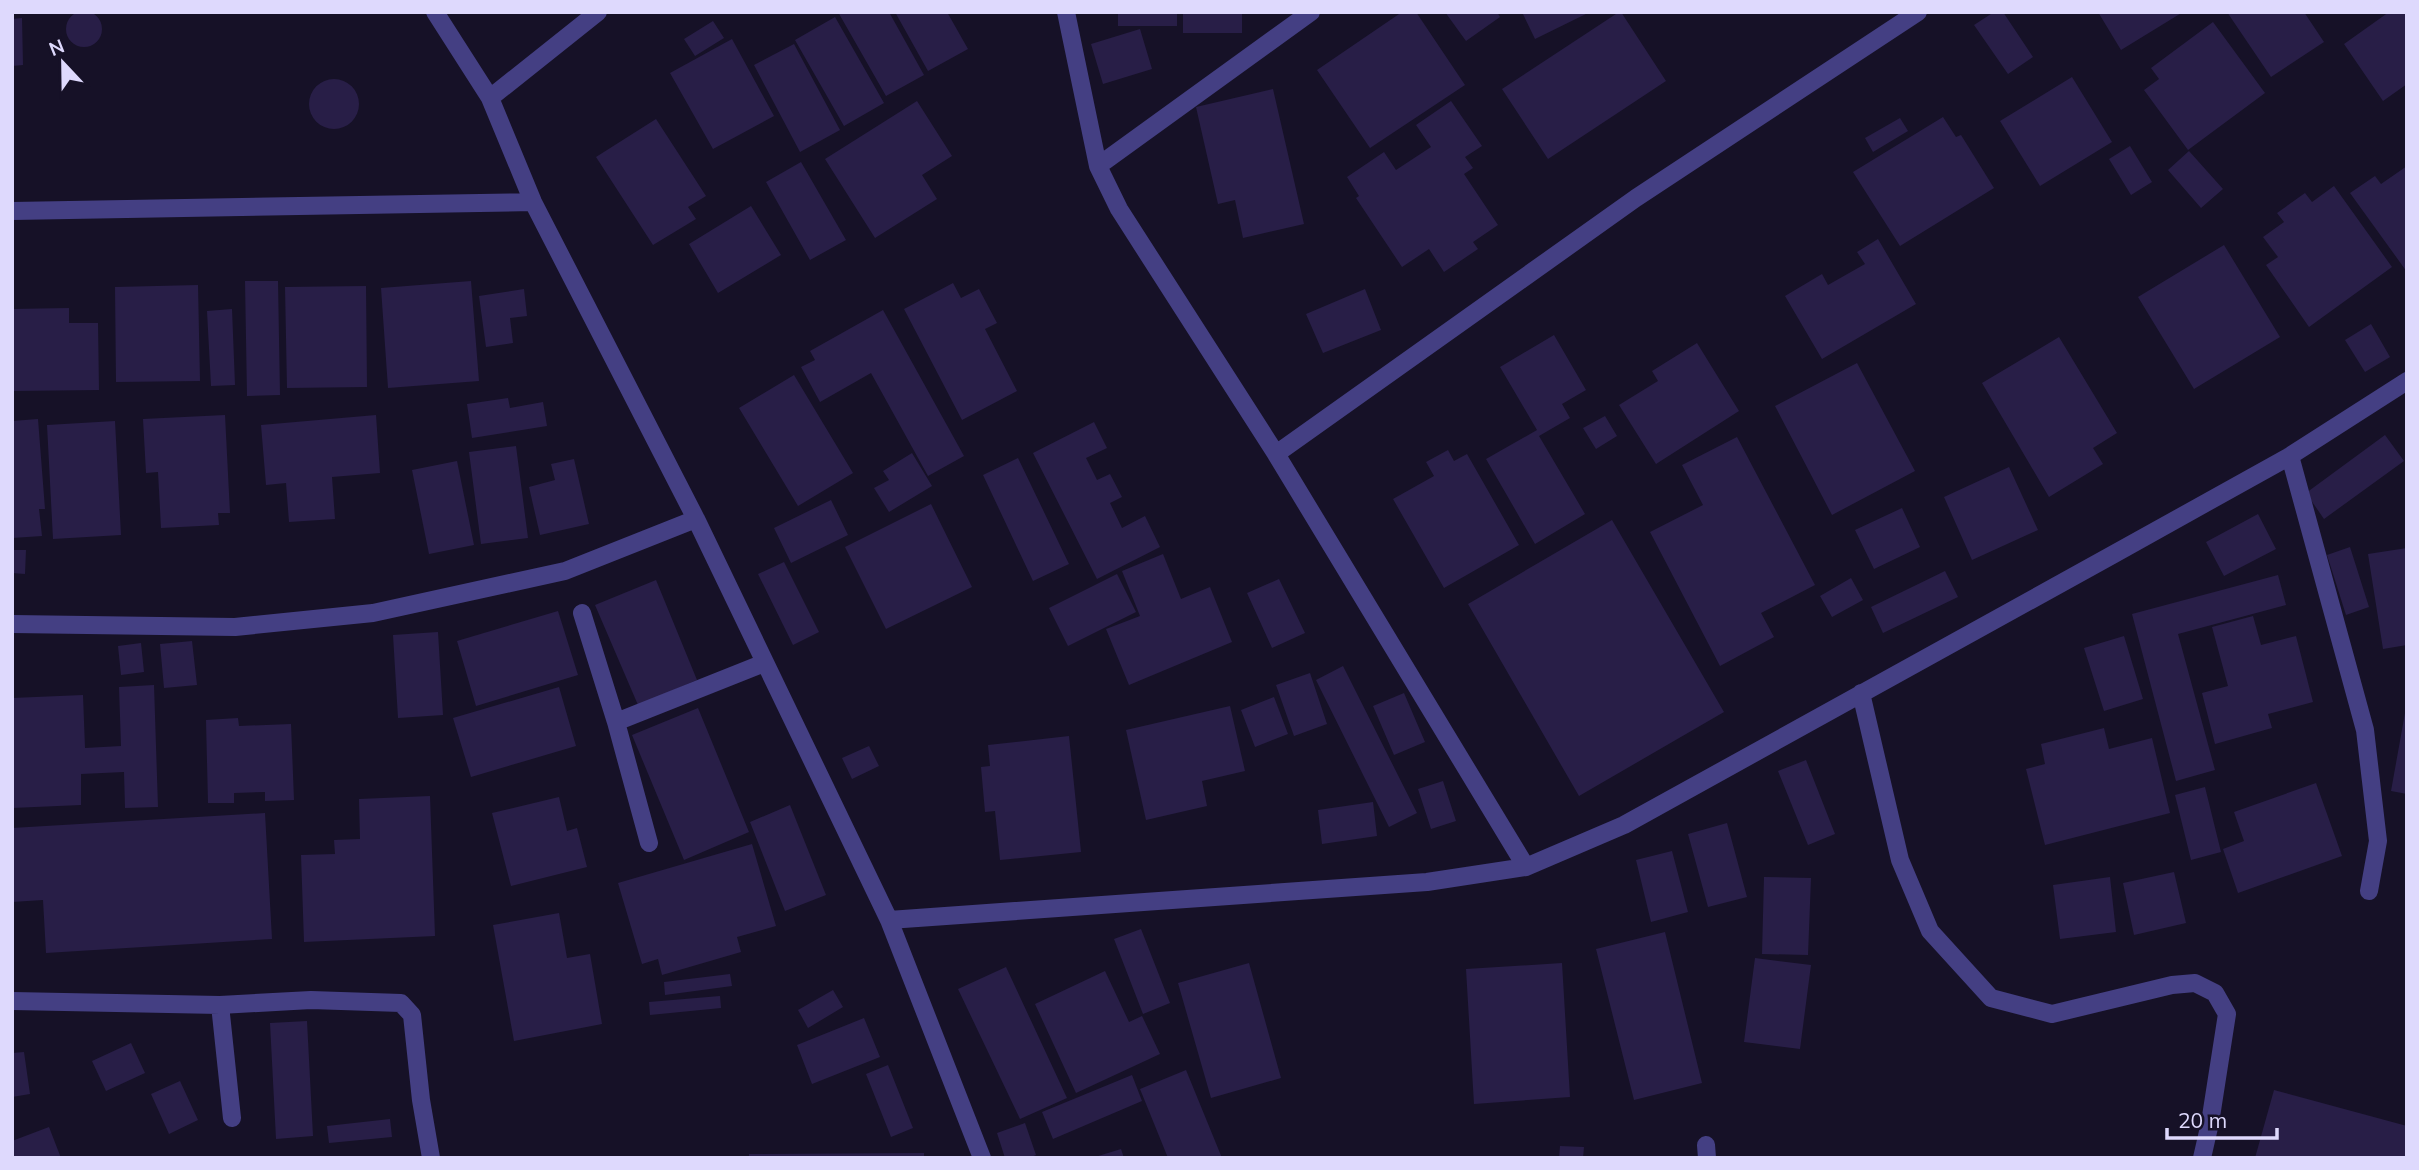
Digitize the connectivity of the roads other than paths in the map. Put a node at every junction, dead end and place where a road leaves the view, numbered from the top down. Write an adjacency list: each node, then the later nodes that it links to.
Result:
1 (435, 12): 6 (street)
2 (598, 12): 6 (street)
3 (1066, 12): 7 (street)
4 (1311, 12): 7 (street)
5 (1918, 12): 11 (street)
6 (490, 97): 8 (street)
7 (1098, 166): 11 (street)
8 (533, 202): 9 (street); 13 (street)
9 (12, 211)
10 (2407, 381): 12 (street)
11 (1276, 454): 20 (street)
12 (2290, 456): 17 (street); 21 (street)
13 (696, 519): 15 (street); 16 (street)
14 (582, 613): 18 (street)
15 (12, 624)
16 (764, 663): 18 (street); 22 (street)
17 (1861, 693): 20 (street); 28 (street)
18 (616, 722): 19 (street)
19 (649, 843)
20 (1526, 867): 22 (street)
21 (2370, 891)
22 (888, 920): 27 (street)
23 (12, 1001): 24 (street)
24 (220, 1004): 25 (street); 26 (street)
25 (232, 1118)
26 (431, 1158)
27 (982, 1158)
28 (2202, 1158)

